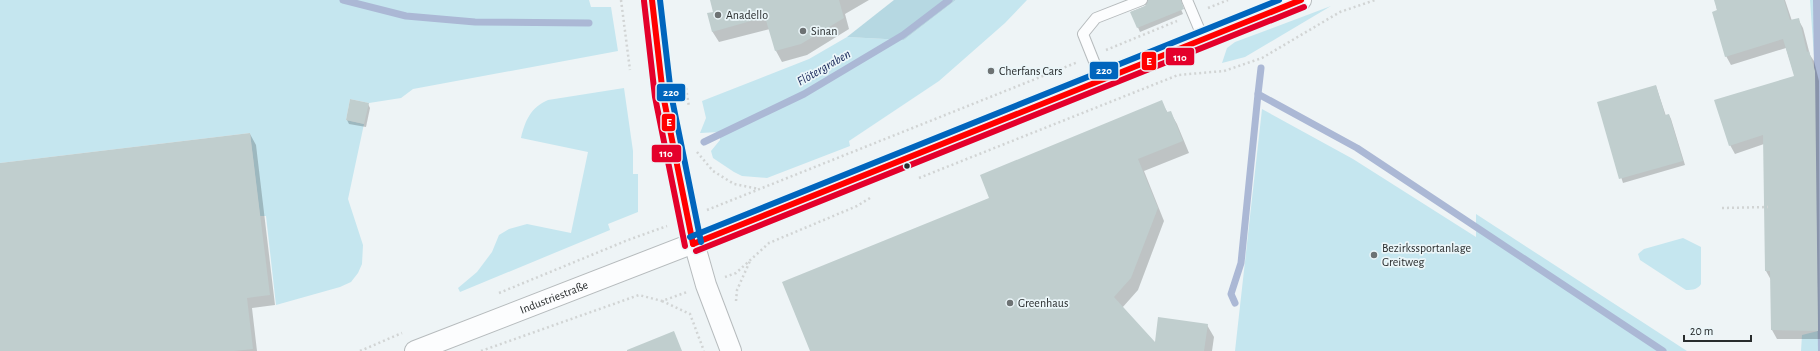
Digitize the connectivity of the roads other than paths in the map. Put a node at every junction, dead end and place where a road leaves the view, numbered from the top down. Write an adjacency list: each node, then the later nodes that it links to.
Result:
1 (652, 0): 7 (street)
2 (1142, 0): 6 (lane)
3 (1187, 0): 5 (lane)
4 (1301, 0): 5 (street, Industriestraße)
5 (1203, 38): 6 (street, Industriestraße)
6 (1101, 78): 7 (street, Industriestraße)
7 (693, 244): 8 (street, Industriestraße); 9 (street)
8 (415, 351)
9 (731, 351)

